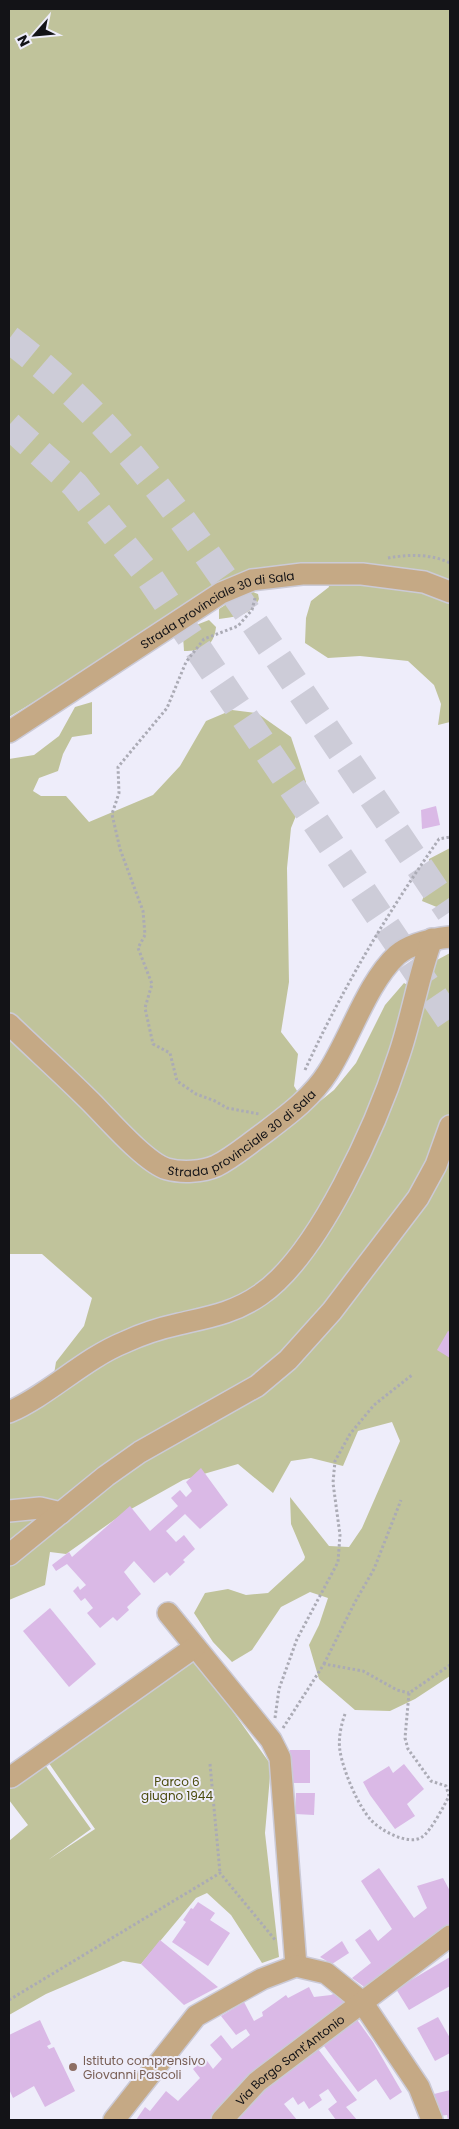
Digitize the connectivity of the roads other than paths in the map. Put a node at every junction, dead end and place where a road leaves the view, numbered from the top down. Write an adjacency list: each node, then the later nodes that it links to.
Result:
1 (450, 592): 2 (street, Strada provinciale 30 di Sala)
2 (9, 732)
3 (441, 938): 4 (street, Strada provinciale 30 di Sala); 6 (street)
4 (9, 1024)
5 (450, 1126): 8 (street)
6 (9, 1412)
7 (9, 1511): 8 (street)
8 (61, 1513): 9 (street)
9 (9, 1555)
10 (168, 1613): 11 (street)
11 (195, 1647): 12 (street); 14 (street)
12 (12, 1777)
13 (450, 1936): 15 (street, Via Borgo Sant'Antonio)
14 (296, 1966): 15 (street); 16 (street)
15 (362, 2002): 17 (street, Via Borgo Sant'Antonio); 18 (street)
16 (114, 2120)
17 (222, 2120)
18 (432, 2120)

